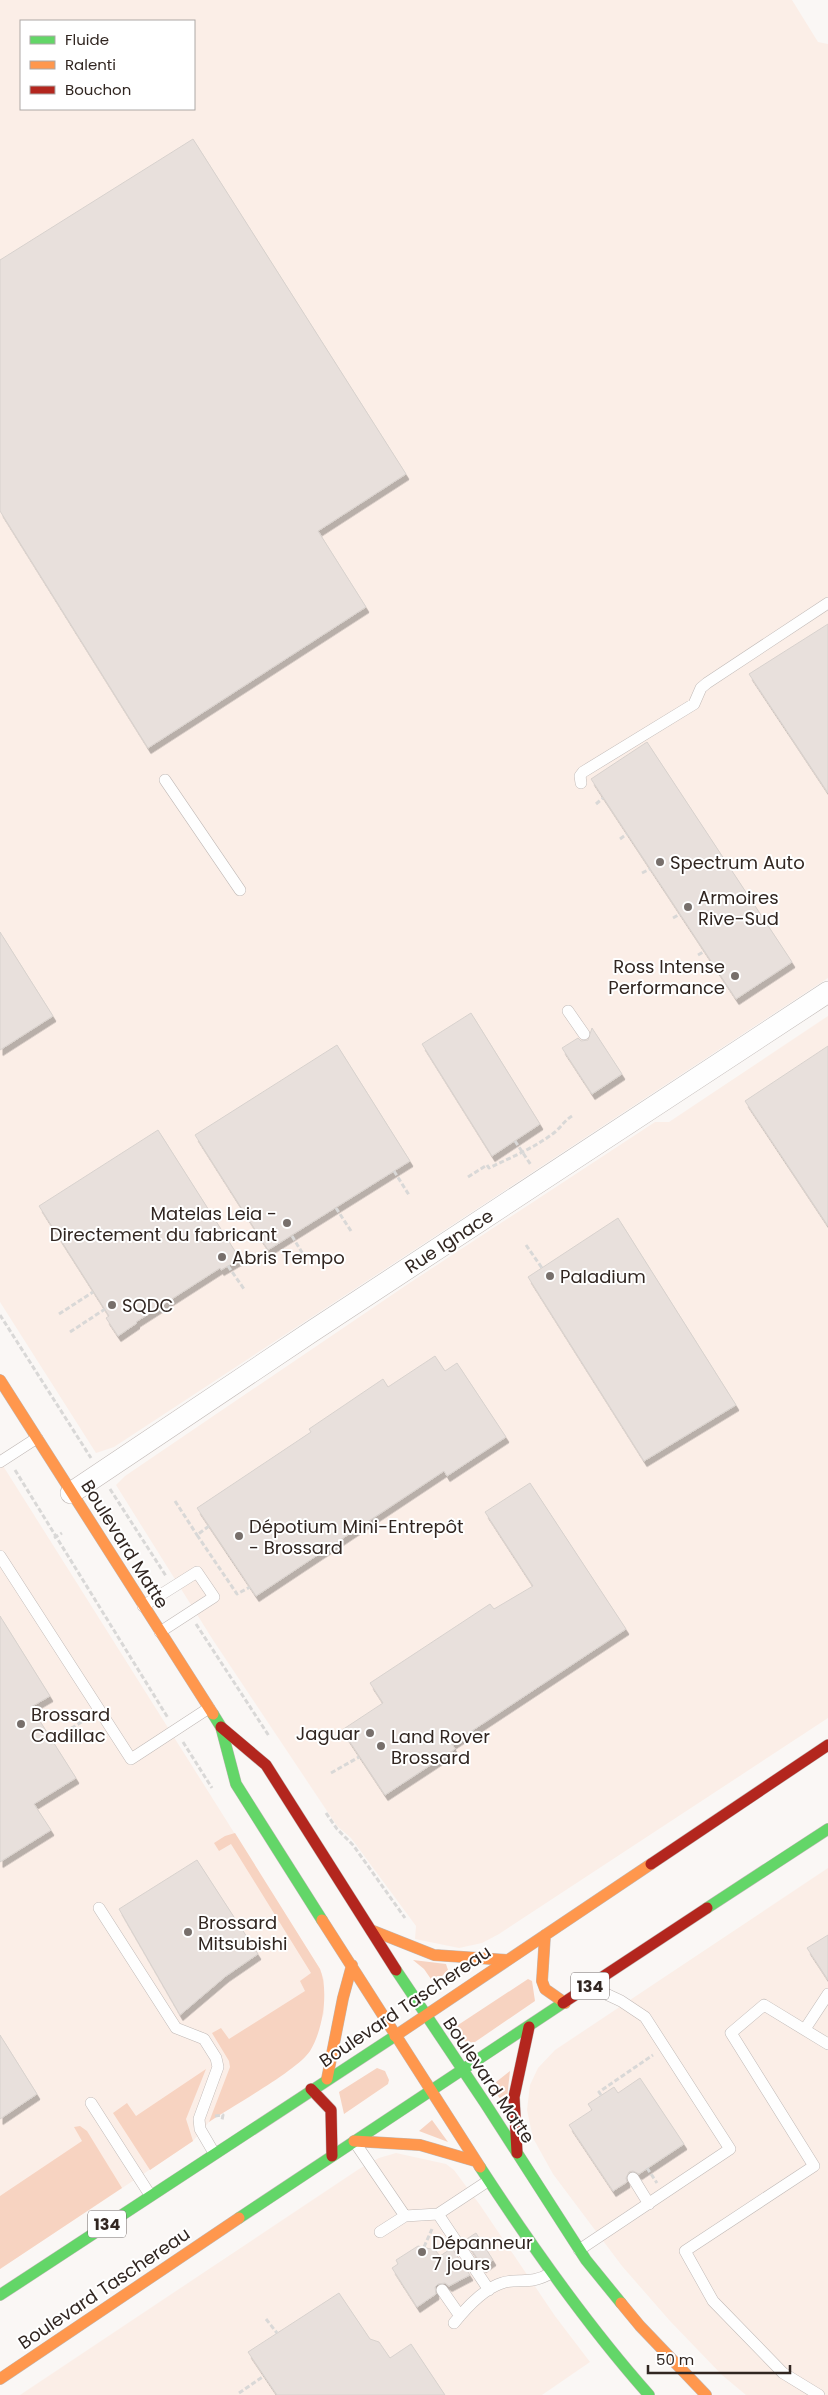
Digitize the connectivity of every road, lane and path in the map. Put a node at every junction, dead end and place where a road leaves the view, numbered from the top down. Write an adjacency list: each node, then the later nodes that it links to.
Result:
1 (828, 603): 3 (lane)
2 (165, 780): 10 (lane)
3 (581, 783)
4 (604, 798): 5 (path)
5 (596, 804)
6 (627, 834): 7 (path)
7 (620, 839)
8 (650, 869): 9 (path)
9 (642, 873)
10 (240, 890)
11 (680, 914): 12 (path)
12 (673, 918)
13 (704, 951): 14 (path)
14 (698, 956)
15 (725, 983): 16 (path)
16 (719, 987)
17 (828, 992): 45 (street, Rue Ignace)
18 (568, 1011): 19 (lane)
19 (584, 1034)
20 (572, 1116): 22 (path)
21 (515, 1141): 22 (path)
22 (522, 1152): 23 (path); 25 (path)
23 (525, 1157)
24 (394, 1171): 26 (path)
25 (468, 1177)
26 (409, 1195)
27 (336, 1208): 28 (path)
28 (351, 1231)
29 (292, 1236): 31 (path)
30 (526, 1245): 33 (path)
31 (306, 1259)
32 (228, 1266): 34 (path)
33 (542, 1268)
34 (244, 1289)
35 (94, 1292): 37 (path)
36 (105, 1309): 39 (path)
37 (58, 1314)
38 (0, 1315): 42 (path)
39 (70, 1332)
40 (0, 1380): 41 (main road, Boulevard Matte)
41 (37, 1438): 43 (lane); 45 (main road, Boulevard Matte)
42 (85, 1450)
43 (0, 1462)
44 (17, 1473): 51 (path)
45 (72, 1493): 55 (main road, Boulevard Matte)
46 (115, 1495): 53 (path, Boulevard Matte)
47 (175, 1500): 50 (path)
48 (209, 1526): 50 (path)
49 (62, 1533): 51 (path)
50 (197, 1535): 54 (path)
51 (56, 1537): 59 (path)
52 (0, 1556): 58 (lane)
53 (165, 1575)
54 (250, 1586)
55 (143, 1606): 57 (main road, Boulevard Matte); 57 (lane)
56 (198, 1627): 60 (path)
57 (160, 1632): 58 (main road, Boulevard Matte)
58 (209, 1708): 62 (main road, Boulevard Matte)
59 (166, 1714)
60 (258, 1721)
61 (76, 1725): 63 (path)
62 (221, 1727): 73 (main road, Boulevard Matte); 76 (main road, Boulevard Matte)
63 (52, 1740)
64 (828, 1744): 74 (main road, Boulevard Taschereau / 134)
65 (186, 1748): 68 (path)
66 (359, 1756): 67 (path)
67 (331, 1773)
68 (215, 1793)
69 (330, 1818): 72 (path)
70 (828, 1828): 77 (main road, Boulevard Taschereau / 134)
71 (99, 1908): 93 (lane)
72 (409, 1923)
73 (371, 1930): 75 (main road); 80 (main road, Boulevard Matte)
74 (545, 1935): 75 (main road, Boulevard Taschereau / 134); 79 (main road)
75 (507, 1960): 80 (main road, Boulevard Taschereau / 134)
76 (352, 1965): 83 (main road, Boulevard Matte); 87 (main road)
77 (590, 1986): 79 (main road, Boulevard Taschereau / 134); 102 (lane)
78 (826, 1999): 82 (lane)
79 (565, 2003): 81 (main road, Boulevard Taschereau / 134)
80 (424, 2015): 83 (main road, Boulevard Taschereau / 134); 86 (main road, Boulevard Matte)
81 (529, 2027): 86 (main road, Boulevard Taschereau / 134); 94 (main road)
82 (805, 2029): 84 (lane); 118 (lane)
83 (397, 2034): 87 (main road, Boulevard Taschereau / 134); 89 (main road, Boulevard Matte)
84 (828, 2044)
85 (641, 2063): 90 (path)
86 (462, 2071): 89 (main road, Boulevard Taschereau / 134); 94 (main road, Boulevard Matte)
87 (327, 2079): 88 (main road, Boulevard Taschereau / 134)
88 (311, 2089): 93 (main road, Boulevard Taschereau / 134); 95 (main road)
89 (432, 2090): 92 (main road, Boulevard Taschereau / 134); 96 (main road, Boulevard Matte)
90 (601, 2095)
91 (90, 2102): 101 (lane)
92 (354, 2141): 95 (main road, Boulevard Taschereau / 134); 96 (main road); 104 (lane)
93 (214, 2153): 101 (main road, Boulevard Taschereau / 134)
94 (517, 2154): 106 (main road, Boulevard Matte)
95 (332, 2156): 114 (main road, Boulevard Taschereau / 134)
96 (475, 2161): 100 (main road, Boulevard Matte)
97 (647, 2168): 98 (path)
98 (653, 2177)
99 (633, 2178): 102 (lane)
100 (488, 2181): 103 (lane); 107 (main road, Boulevard Matte)
101 (150, 2195): 110 (main road, Boulevard Taschereau / 134)
102 (649, 2204): 106 (lane)
103 (438, 2214): 104 (lane); 109 (lane)
104 (405, 2216): 105 (lane)
105 (380, 2232)
106 (579, 2250): 117 (main road, Boulevard Matte)
107 (550, 2273): 109 (lane); 116 (main road, Boulevard Matte)
108 (442, 2290): 109 (lane)
109 (489, 2290)
110 (0, 2296)
111 (266, 2319): 112 (path)
112 (277, 2333)
113 (264, 2376): 115 (path)
114 (0, 2379)
115 (239, 2394)
116 (649, 2395)
117 (706, 2395)
118 (819, 2395)

